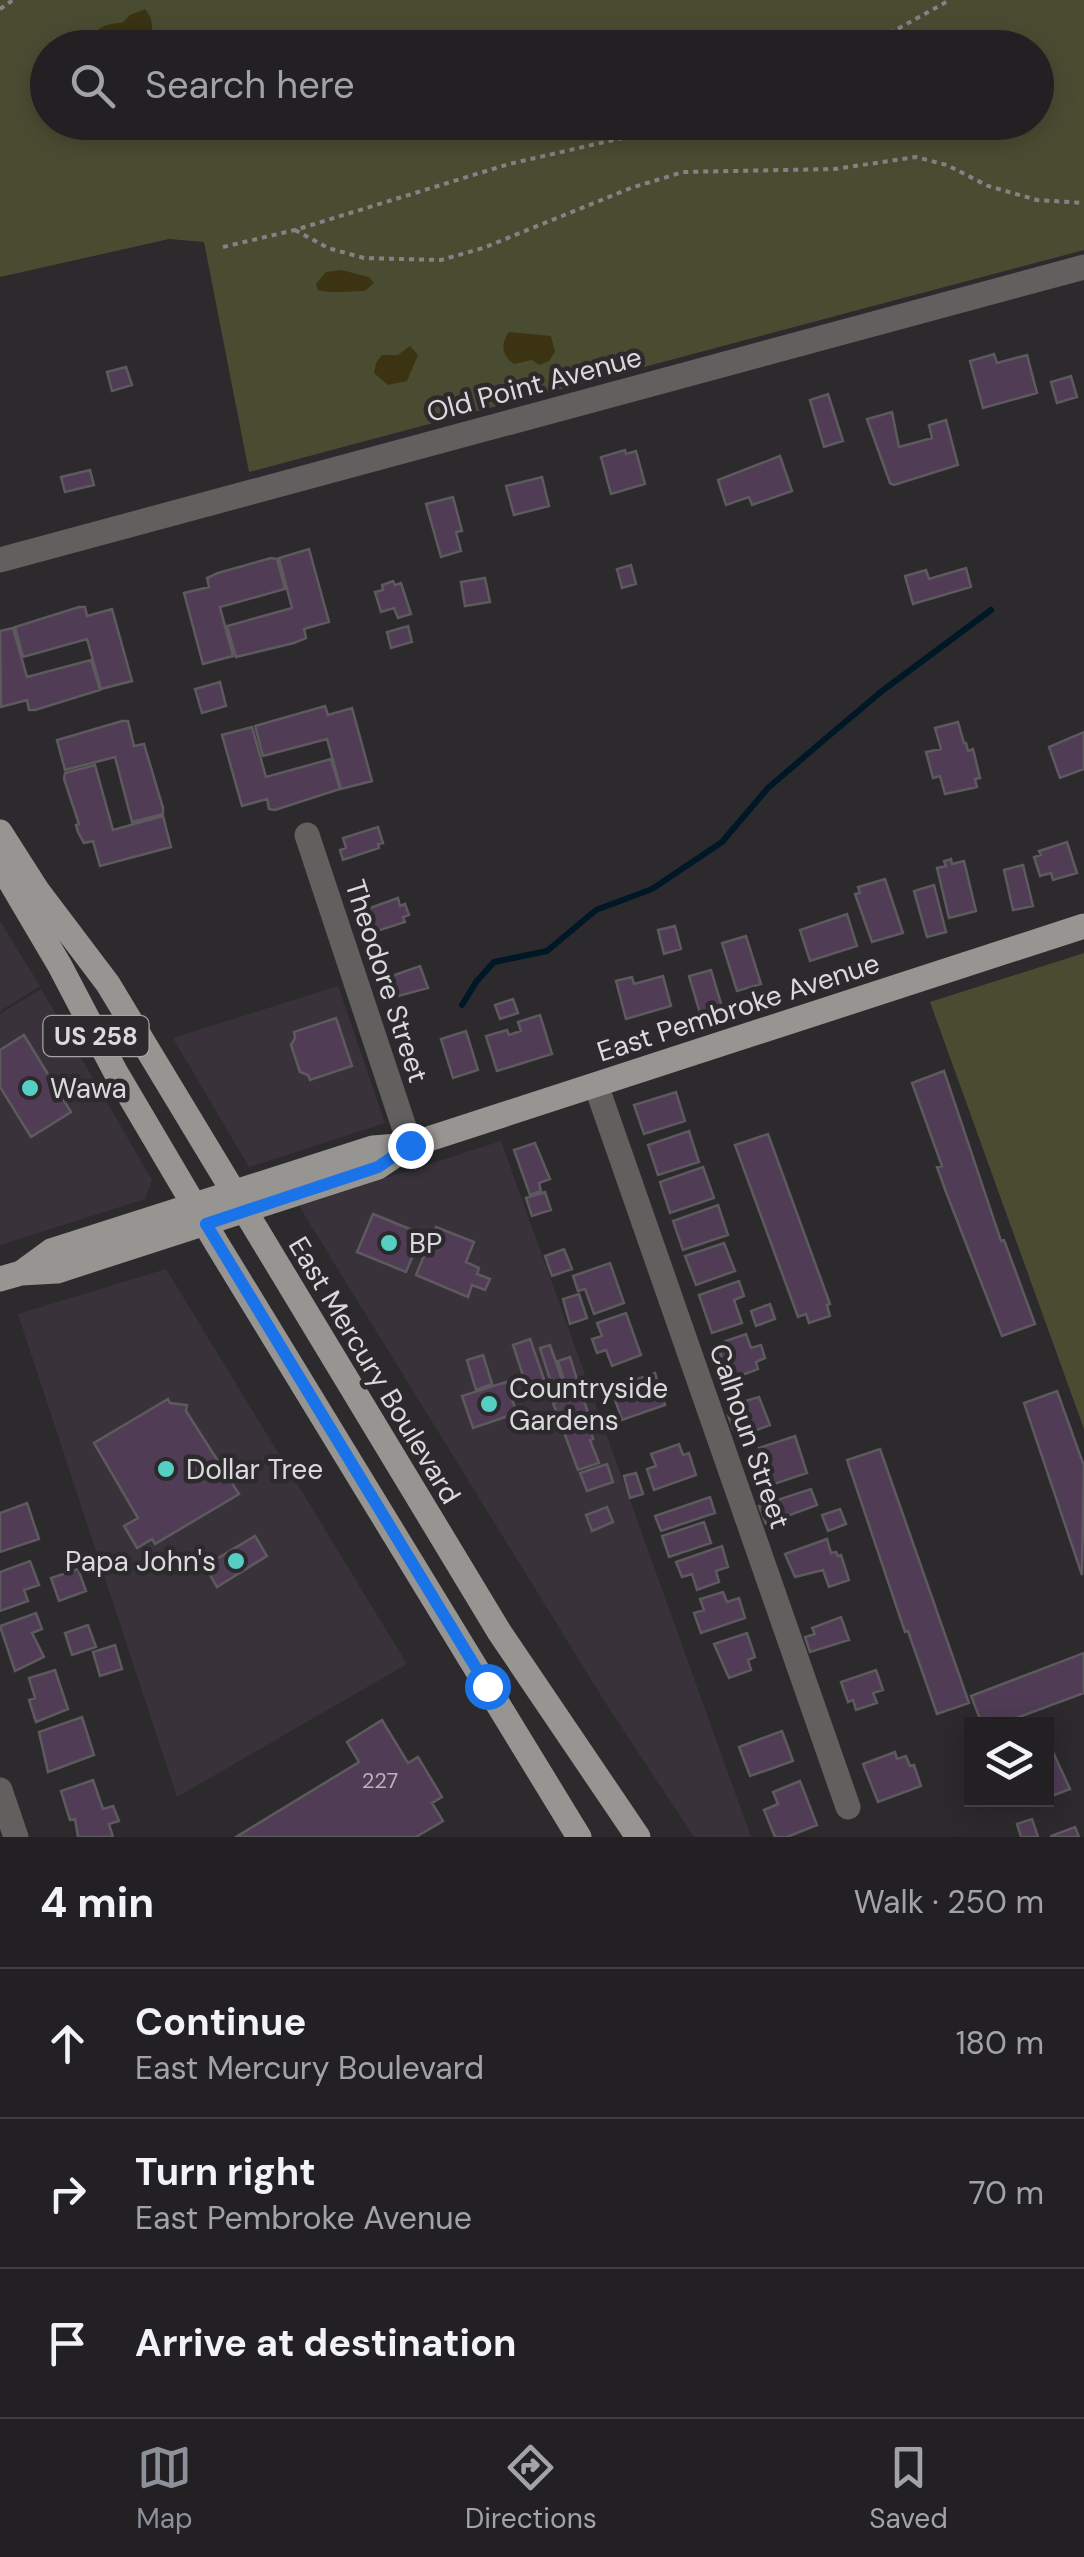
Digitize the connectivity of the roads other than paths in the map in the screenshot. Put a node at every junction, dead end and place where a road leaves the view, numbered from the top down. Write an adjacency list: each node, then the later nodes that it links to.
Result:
1 (1084, 267): 2 (street, Old Point Avenue)
2 (0, 560)
3 (0, 832): 9 (main road, East Mercury Boulevard / US 258)
4 (307, 836): 8 (street, Theodore Street)
5 (0, 864): 10 (main road, US 258)
6 (1084, 926): 7 (main road, East Pembroke Avenue)
7 (596, 1085): 8 (main road, East Pembroke Avenue); 13 (street, Calhoun Street)
8 (410, 1145): 9 (main road, East Pembroke Avenue)
9 (238, 1202): 10 (main road, East Pembroke Avenue); 16 (main road, East Mercury Boulevard / US 258)
10 (201, 1215): 11 (main road, East Pembroke Avenue); 15 (main road, US 258)
11 (10, 1276)
12 (0, 1790): 14 (street)
13 (848, 1807)
14 (16, 1837)
15 (579, 1837)
16 (638, 1837)

